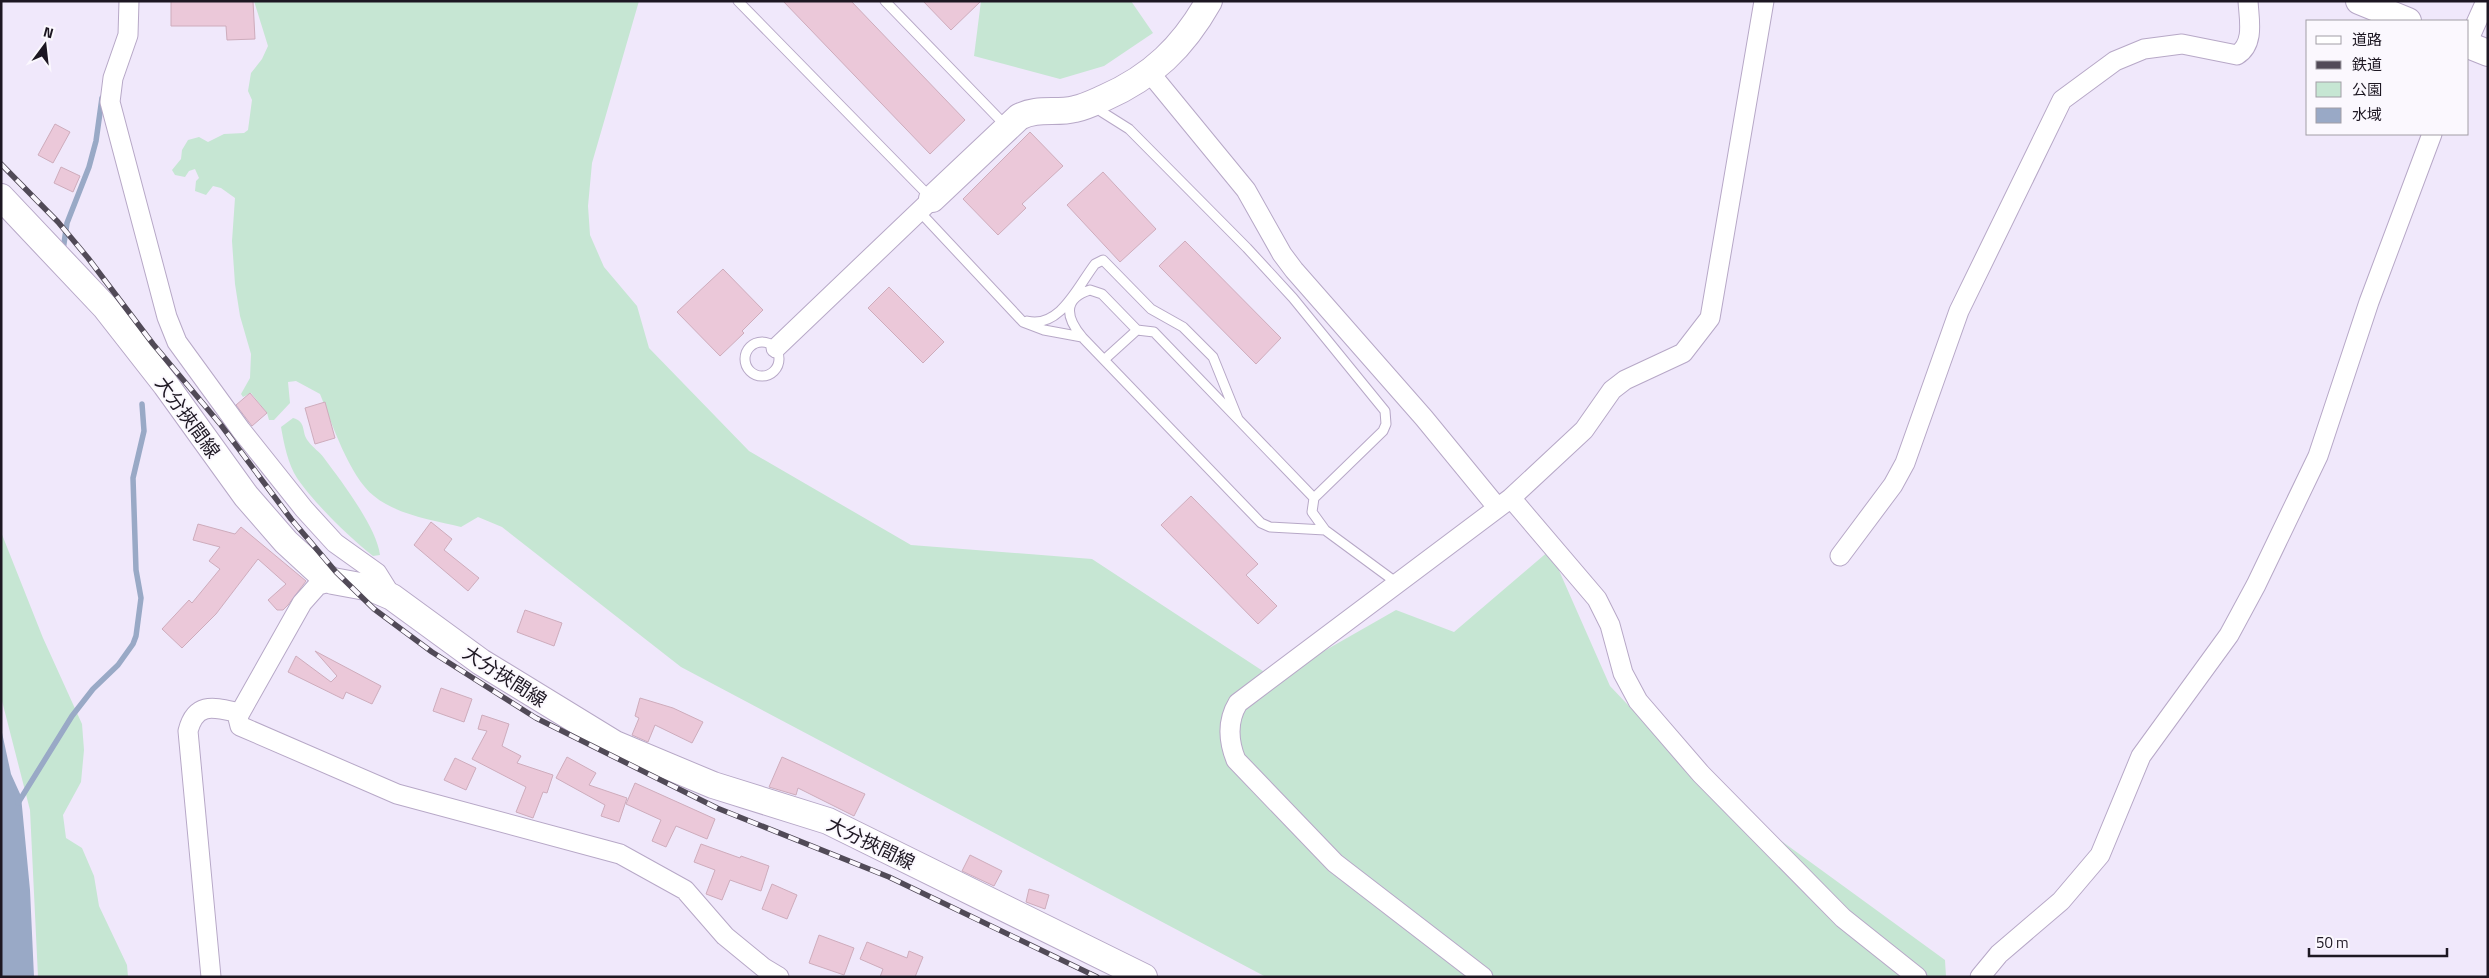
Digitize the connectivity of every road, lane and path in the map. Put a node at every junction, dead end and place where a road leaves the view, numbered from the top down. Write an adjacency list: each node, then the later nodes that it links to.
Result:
1 (129, 1): 31 (street)
2 (738, 1): 18 (lane)
3 (885, 1): 15 (lane)
4 (1209, 1): 13 (main road)
5 (1764, 1): 26 (street)
6 (2248, 1): 28 (street)
7 (2359, 1): 9 (main road)
8 (2486, 1): 10 (street)
9 (2406, 20)
10 (2469, 39)
11 (2469, 45): 12 (main road)
12 (2488, 53)
13 (1150, 73): 14 (main road); 26 (street)
14 (1095, 102): 15 (main road); 25 (lane)
15 (1007, 127): 18 (main road)
16 (2432, 135): 38 (street)
17 (1, 197): 29 (main road, 大分挾間線)
18 (925, 205): 19 (lane); 22 (street)
19 (1018, 318): 21 (lane); 24 (lane)
20 (1138, 330): 21 (lane); 23 (lane); 24 (lane)
21 (1082, 337): 23 (lane)
22 (776, 348)
23 (1105, 359): 27 (lane)
24 (1238, 419): 25 (lane)
25 (1314, 498): 27 (lane)
26 (1504, 503): 30 (street); 37 (street)
27 (1325, 530): 30 (lane)
28 (1840, 556)
29 (333, 581): 31 (main road, 大分挾間線); 32 (street)
30 (1397, 583): 36 (street)
31 (392, 597): 35 (main road, 大分挾間線)
32 (240, 713): 33 (street); 34 (street)
33 (212, 977)
34 (779, 977)
35 (1144, 977)
36 (1483, 977)
37 (1917, 977)
38 (1980, 977)

